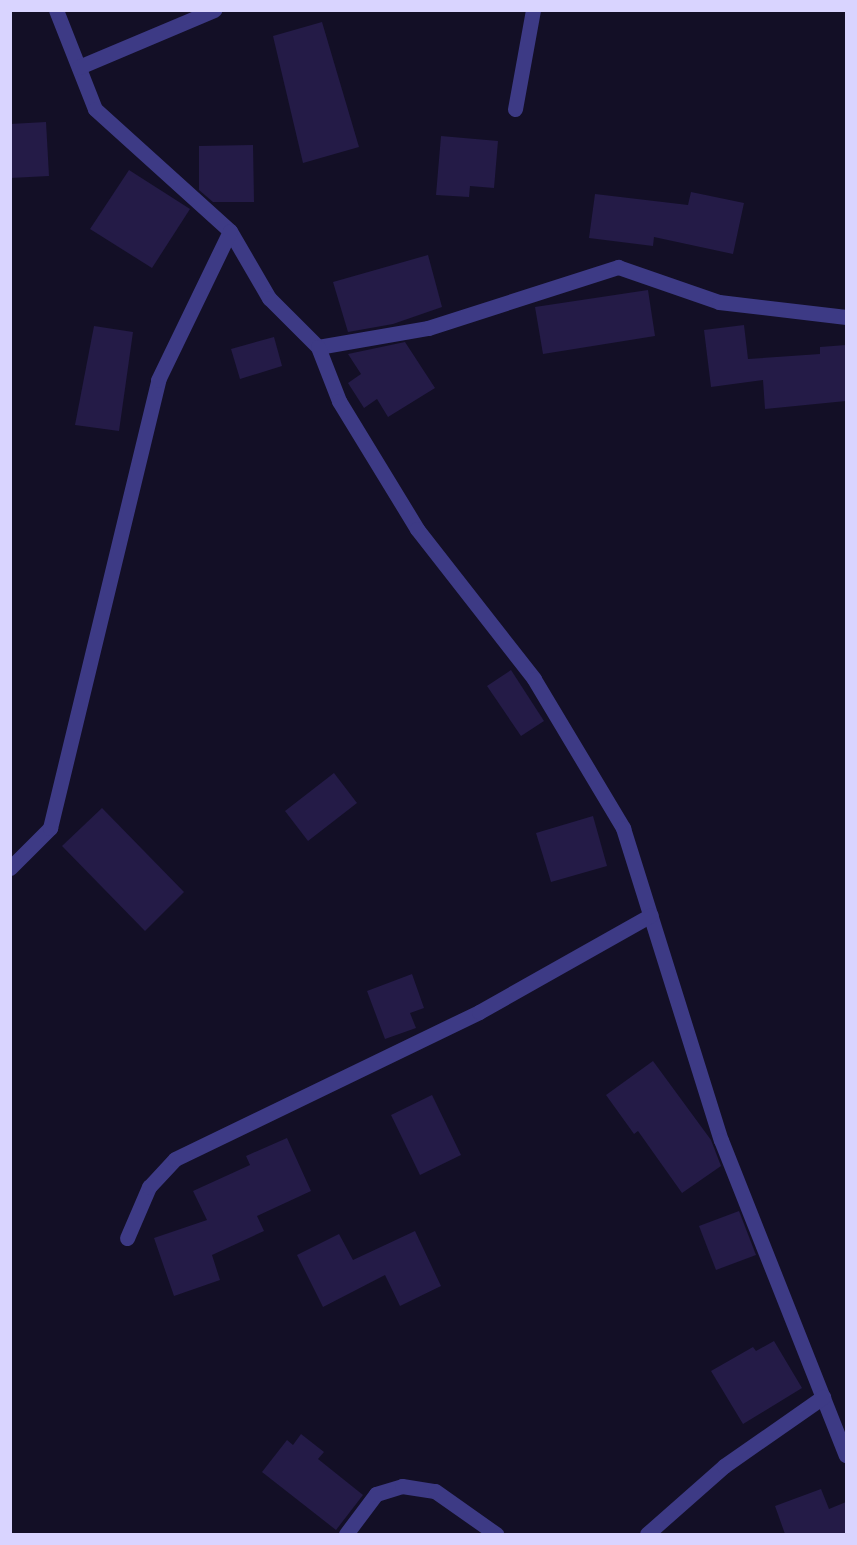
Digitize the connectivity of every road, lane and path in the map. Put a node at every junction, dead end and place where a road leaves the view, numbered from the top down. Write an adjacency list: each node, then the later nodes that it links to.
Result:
1 (56, 10): 4 (street)
2 (214, 10): 4 (street)
3 (533, 10): 5 (street)
4 (79, 67): 6 (street)
5 (515, 109)
6 (230, 231): 8 (street); 9 (street)
7 (846, 317): 8 (street)
8 (318, 347): 10 (street)
9 (10, 868)
10 (651, 915): 11 (street); 12 (street)
11 (127, 1239)
12 (823, 1397): 13 (street); 16 (street)
13 (846, 1455)
14 (346, 1534): 15 (street)
15 (496, 1534)
16 (647, 1534)

